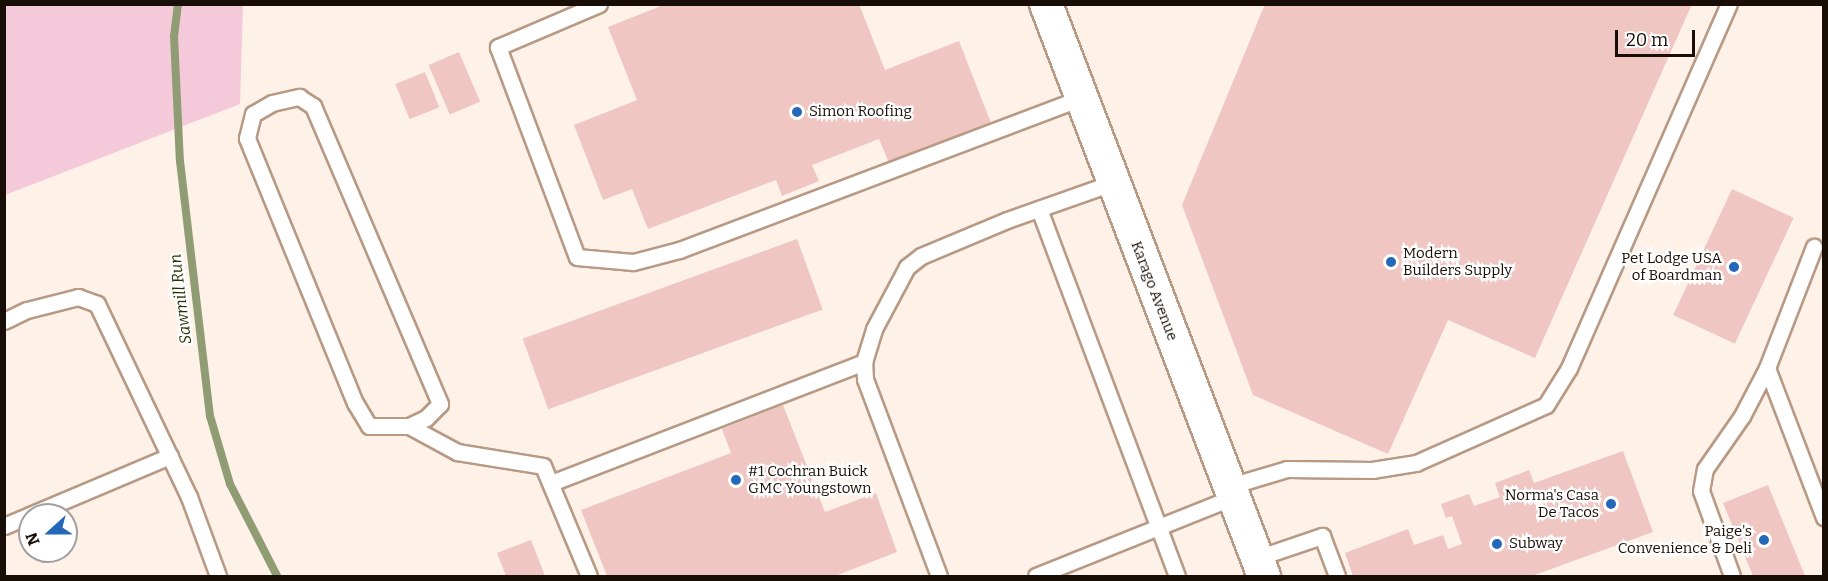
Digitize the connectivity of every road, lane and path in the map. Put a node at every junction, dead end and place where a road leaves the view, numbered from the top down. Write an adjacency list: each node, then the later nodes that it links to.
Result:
1 (599, 4): 4 (lane)
2 (1047, 4): 4 (street, Karago Avenue)
3 (1729, 4): 14 (lane)
4 (1082, 98): 5 (street, Karago Avenue)
5 (1113, 183): 6 (lane); 14 (street, Karago Avenue)
6 (1039, 209): 9 (lane); 19 (lane)
7 (1814, 246): 10 (lane)
8 (4, 321): 12 (lane)
9 (864, 363): 13 (lane); 23 (lane)
10 (1767, 368): 16 (lane); 27 (lane)
11 (409, 426): 11 (lane); 13 (lane)
12 (170, 456): 15 (lane); 21 (lane)
13 (550, 483): 22 (lane)
14 (1232, 492): 19 (lane); 20 (street, Karago Avenue)
15 (58, 503)
16 (1824, 517)
17 (18, 520): 18 (lane)
18 (4, 526)
19 (1160, 529): 24 (lane); 25 (lane)
20 (1261, 567): 26 (lane)
21 (218, 576)
22 (589, 576)
23 (939, 576)
24 (1036, 576)
25 (1177, 576)
26 (1337, 576)
27 (1732, 576)

